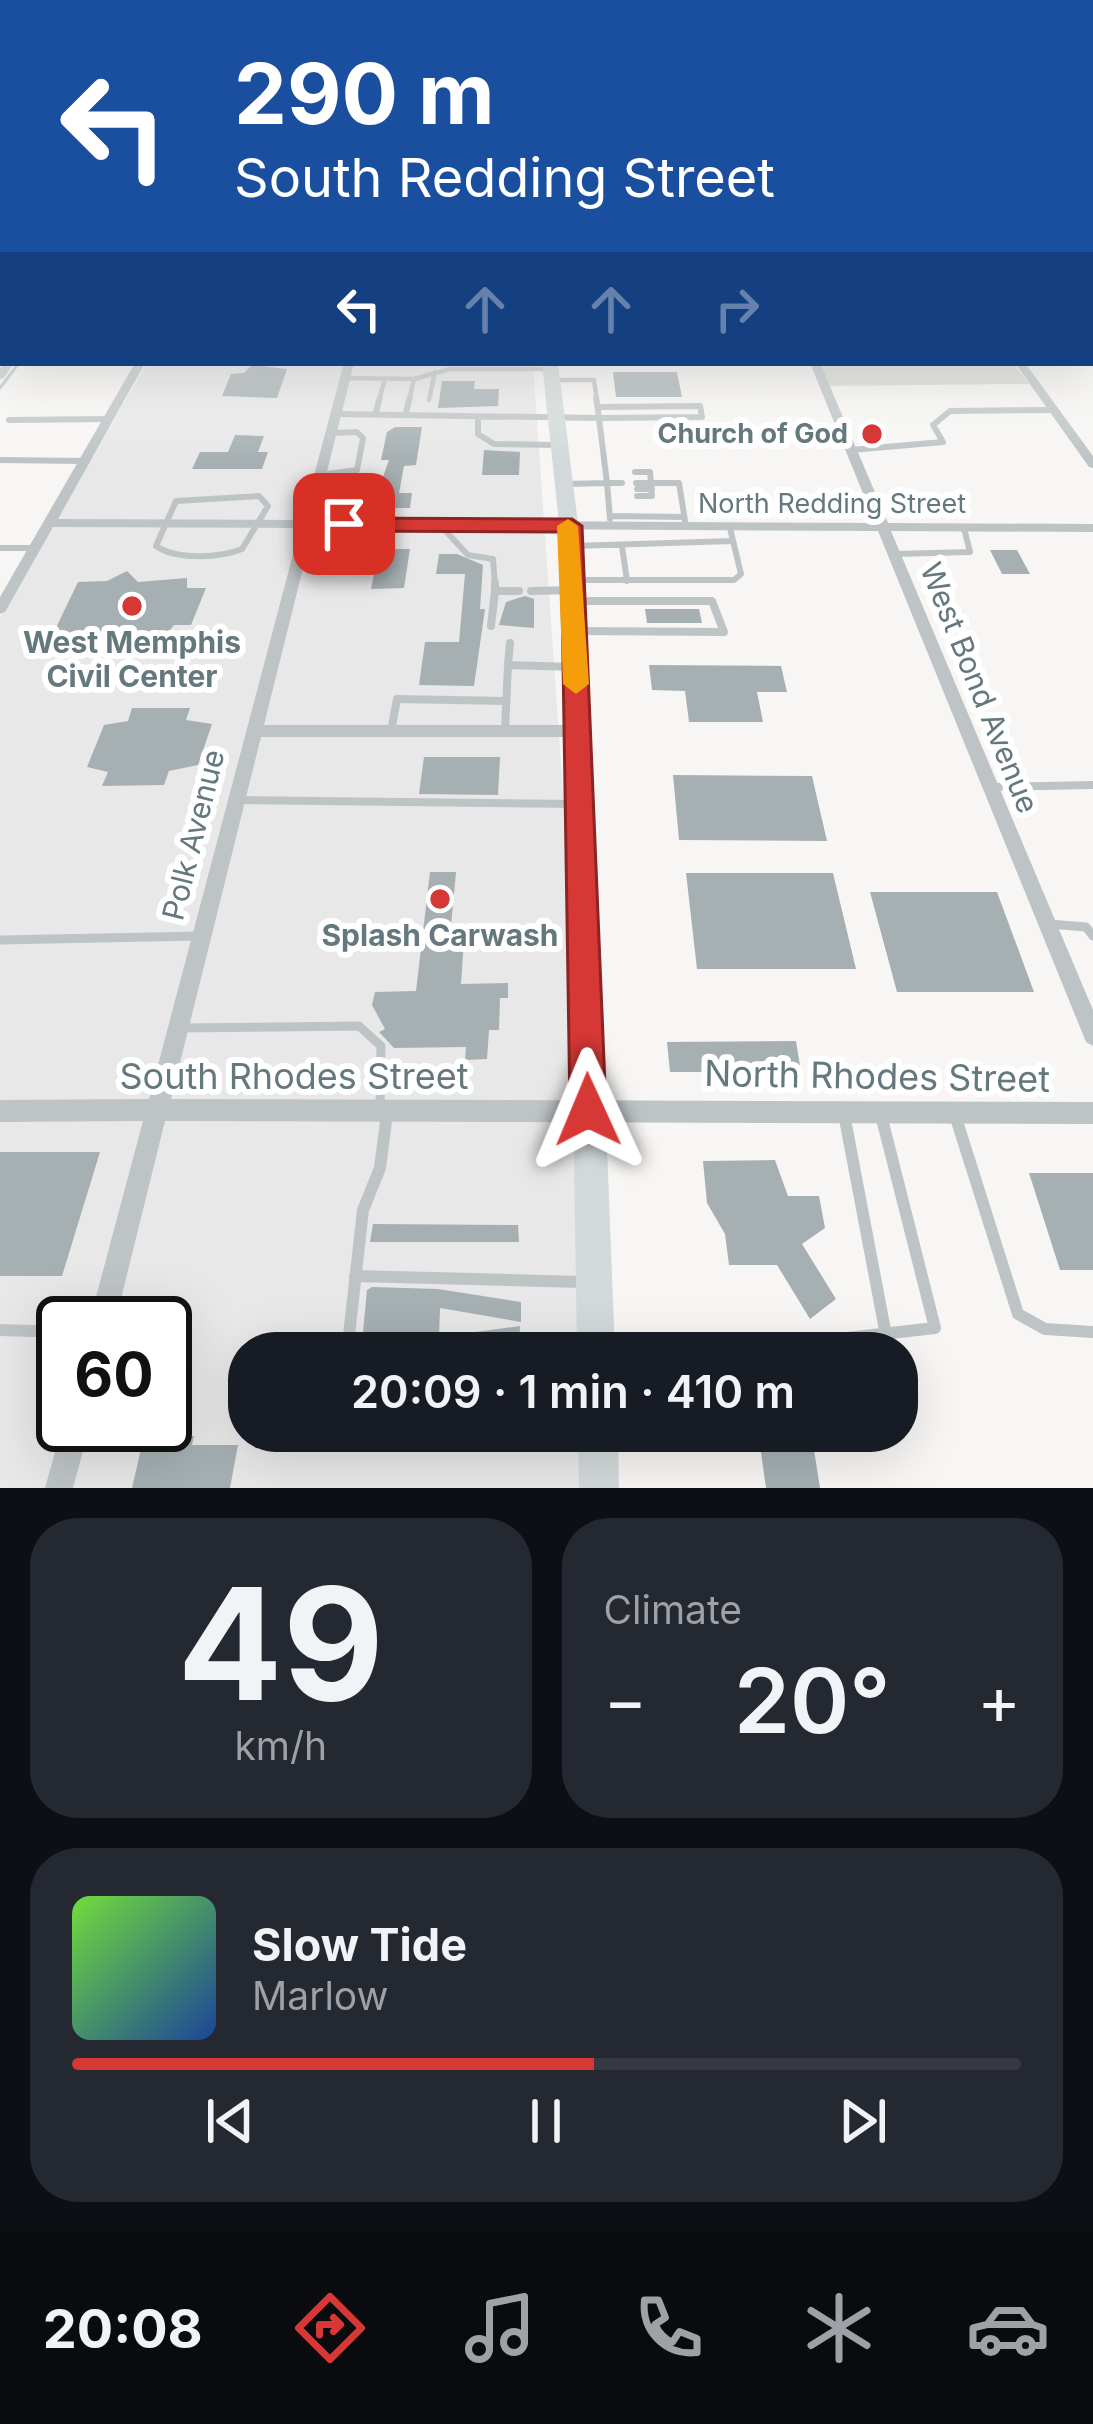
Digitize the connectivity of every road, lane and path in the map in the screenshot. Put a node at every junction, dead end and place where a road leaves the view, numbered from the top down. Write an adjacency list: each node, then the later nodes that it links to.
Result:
1 (138, 366): 17 (street)
2 (447, 366): 6 (lane); 7 (lane)
3 (816, 366): 21 (street, West Bond Avenue)
4 (1022, 366): 12 (street)
5 (348, 370): 8 (lane); 19 (street, Polk Avenue)
6 (551, 371): 10 (lane); 20 (main road)
7 (435, 372): 9 (lane); 11 (lane)
8 (386, 379): 9 (lane); 13 (lane)
9 (414, 379): 14 (lane)
10 (598, 407): 16 (lane); 16 (lane)
11 (428, 408): 14 (lane); 15 (lane)
12 (1054, 410): 21 (lane); 24 (street)
13 (375, 415): 14 (lane); 19 (lane)
14 (405, 416)
15 (478, 417): 20 (lane); 20 (lane)
16 (599, 418): 20 (lane); 28 (lane)
17 (107, 419): 18 (lane); 23 (street)
18 (9, 420)
19 (334, 423): 25 (street, Polk Avenue); 25 (lane)
20 (561, 432): 27 (main road)
21 (851, 450): 37 (street, West Bond Avenue)
22 (0, 460): 23 (lane)
23 (84, 461): 31 (street)
24 (1093, 464)
25 (319, 482): 34 (street, Polk Avenue); 35 (lane)
26 (651, 483): 26 (lane); 30 (lane)
27 (567, 484): 28 (lane); 41 (main road)
28 (607, 484): 28 (lane); 29 (lane)
29 (610, 521): 30 (street, North Redding Street); 41 (street, North Redding Street)
30 (685, 522): 40 (street, North Redding Street)
31 (48, 524): 32 (street, North Redding Street); 44 (street)
32 (164, 524): 33 (street, North Redding Street); 33 (lane); 33 (lane)
33 (262, 524): 34 (street, North Redding Street)
34 (308, 524): 35 (street, North Redding Street); 58 (street, Polk Avenue)
35 (344, 524): 36 (street, North Redding Street)
36 (440, 525): 41 (street, North Redding Street); 47 (lane)
37 (884, 528): 38 (street, North Redding Street); 40 (street, North Redding Street); 45 (street, West Bond Avenue)
38 (964, 528): 39 (street, North Redding Street); 45 (lane)
39 (1093, 528)
40 (731, 535): 42 (lane); 46 (lane)
41 (572, 536): 42 (lane); 50 (main road)
42 (622, 546): 46 (lane)
43 (0, 548): 44 (lane)
44 (34, 548): 51 (street)
45 (895, 554): 63 (street, West Bond Avenue)
46 (627, 580): 50 (lane)
47 (495, 591): 48 (lane); 52 (lane)
48 (519, 591)
49 (532, 591): 50 (lane)
50 (575, 591): 53 (main road); 53 (lane)
51 (0, 609)
52 (491, 626)
53 (576, 631): 56 (main road)
54 (510, 644): 55 (lane)
55 (508, 665): 56 (lane); 57 (lane)
56 (575, 667): 61 (main road)
57 (506, 701): 59 (lane); 60 (lane)
58 (255, 731): 59 (street); 64 (street, Polk Avenue)
59 (392, 731): 60 (street)
60 (506, 731): 61 (street)
61 (579, 731): 65 (main road)
62 (1093, 785): 63 (lane)
63 (991, 787): 66 (street, West Bond Avenue)
64 (237, 800): 65 (lane); 67 (street, Polk Avenue)
65 (580, 804): 73 (main road)
66 (1048, 924): 68 (lane); 71 (street, West Bond Avenue)
67 (202, 936): 69 (lane); 70 (street, Polk Avenue)
68 (1093, 936)
69 (0, 940)
70 (178, 1028): 72 (street, Polk Avenue); 75 (lane)
71 (1093, 1034)
72 (157, 1110): 74 (street, South Rhodes Street); 75 (street, South Rhodes Street); 82 (street, Polk Avenue)
73 (588, 1110): 75 (street, South Rhodes Street); 77 (street, North Rhodes Street); 81 (main road)
74 (0, 1112)
75 (383, 1112): 80 (lane)
76 (1093, 1113): 79 (street, North Rhodes Street)
77 (844, 1114): 78 (street, North Rhodes Street); 84 (lane)
78 (881, 1114): 79 (street, North Rhodes Street); 84 (lane)
79 (955, 1114): 89 (lane)
80 (355, 1276): 81 (lane); 86 (lane)
81 (594, 1282): 87 (main road)
82 (109, 1296)
83 (0, 1330): 85 (lane)
84 (885, 1330): 88 (lane)
85 (36, 1331)
86 (349, 1332)
87 (596, 1332)
88 (872, 1332)
89 (1093, 1332)
90 (69, 1452): 92 (street)
91 (598, 1452): 93 (main road)
92 (59, 1488)
93 (599, 1488)

